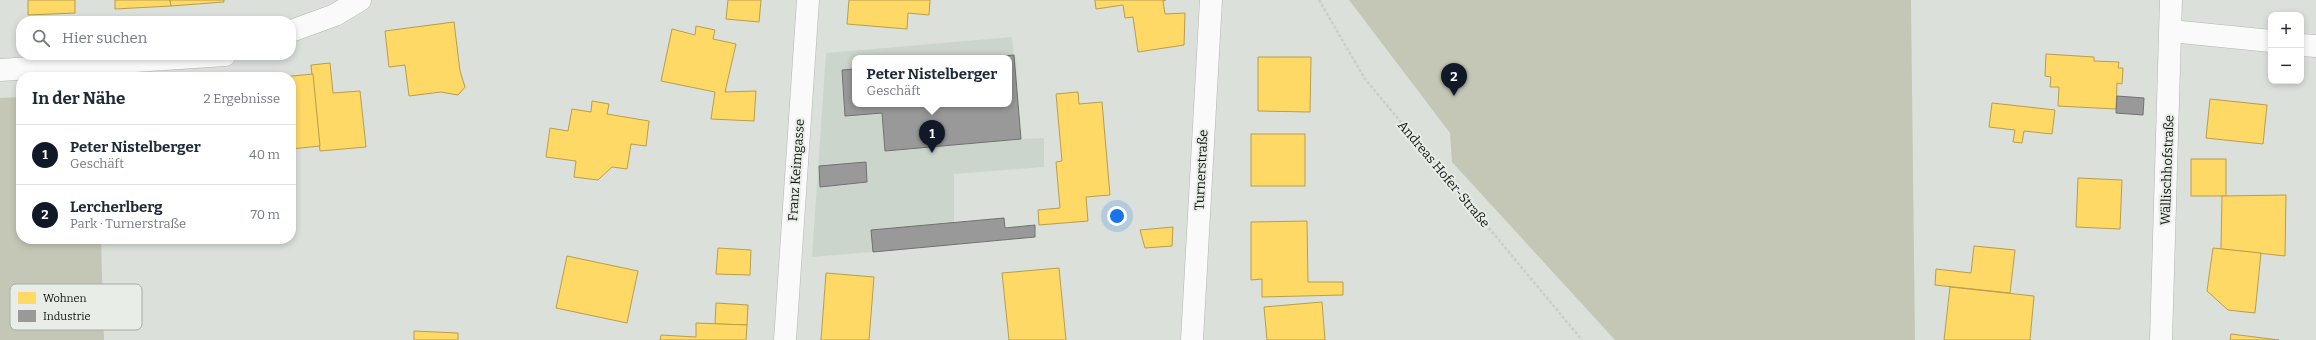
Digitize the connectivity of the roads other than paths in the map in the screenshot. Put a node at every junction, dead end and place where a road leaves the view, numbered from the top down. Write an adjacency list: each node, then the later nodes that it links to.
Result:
1 (360, 0): 5 (street)
2 (808, 0): 12 (street, Franz Keimgasse)
3 (1211, 0): 13 (street, Turnerstraße)
4 (2172, 0): 6 (street, Wällischhofstraße)
5 (296, 29)
6 (2171, 31): 7 (street); 14 (street, Wällischhofstraße)
7 (2268, 41)
8 (2304, 44): 9 (street)
9 (2316, 46)
10 (150, 60): 11 (street)
11 (0, 70)
12 (784, 340)
13 (1192, 340)
14 (2161, 340)

